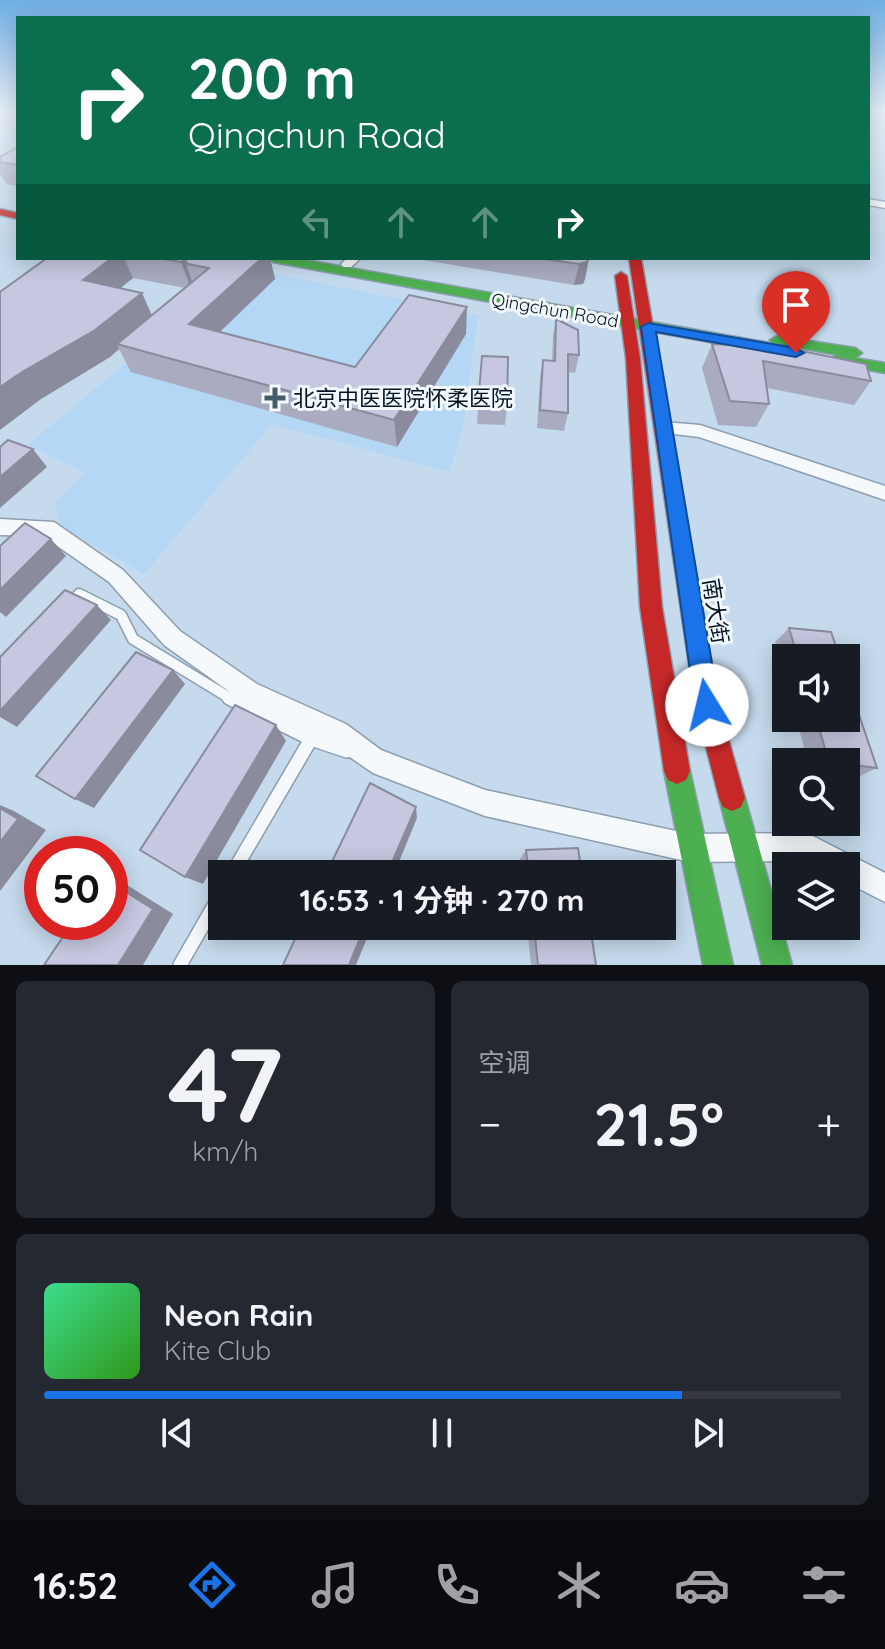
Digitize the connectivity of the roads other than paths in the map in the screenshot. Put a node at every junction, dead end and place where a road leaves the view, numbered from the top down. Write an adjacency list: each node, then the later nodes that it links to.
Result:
1 (285, 260): 5 (main road, Qingchun Road)
2 (619, 260): 5 (main road, 南大街)
3 (635, 260): 5 (main road, 南大街)
4 (351, 261): 5 (main road, Qingchun Road)
5 (637, 320): 6 (main road, Qingchun Road); 7 (main road, Qingchun Road); 8 (main road, 南大街); 15 (main road, 南大街)
6 (885, 359)
7 (885, 368)
8 (664, 428): 9 (street); 14 (main road, 南大街)
9 (885, 493)
10 (0, 527): 13 (street)
11 (59, 615): 12 (lane)
12 (311, 739): 13 (lane); 17 (lane)
13 (373, 760): 15 (street)
14 (746, 845): 15 (street); 16 (street); 23 (main road, 南大街)
15 (690, 848): 22 (main road, 南大街)
16 (816, 852)
17 (240, 860)
18 (860, 875): 19 (street)
19 (885, 888)
20 (208, 916): 21 (lane)
21 (180, 965)
22 (718, 965)
23 (777, 965)

